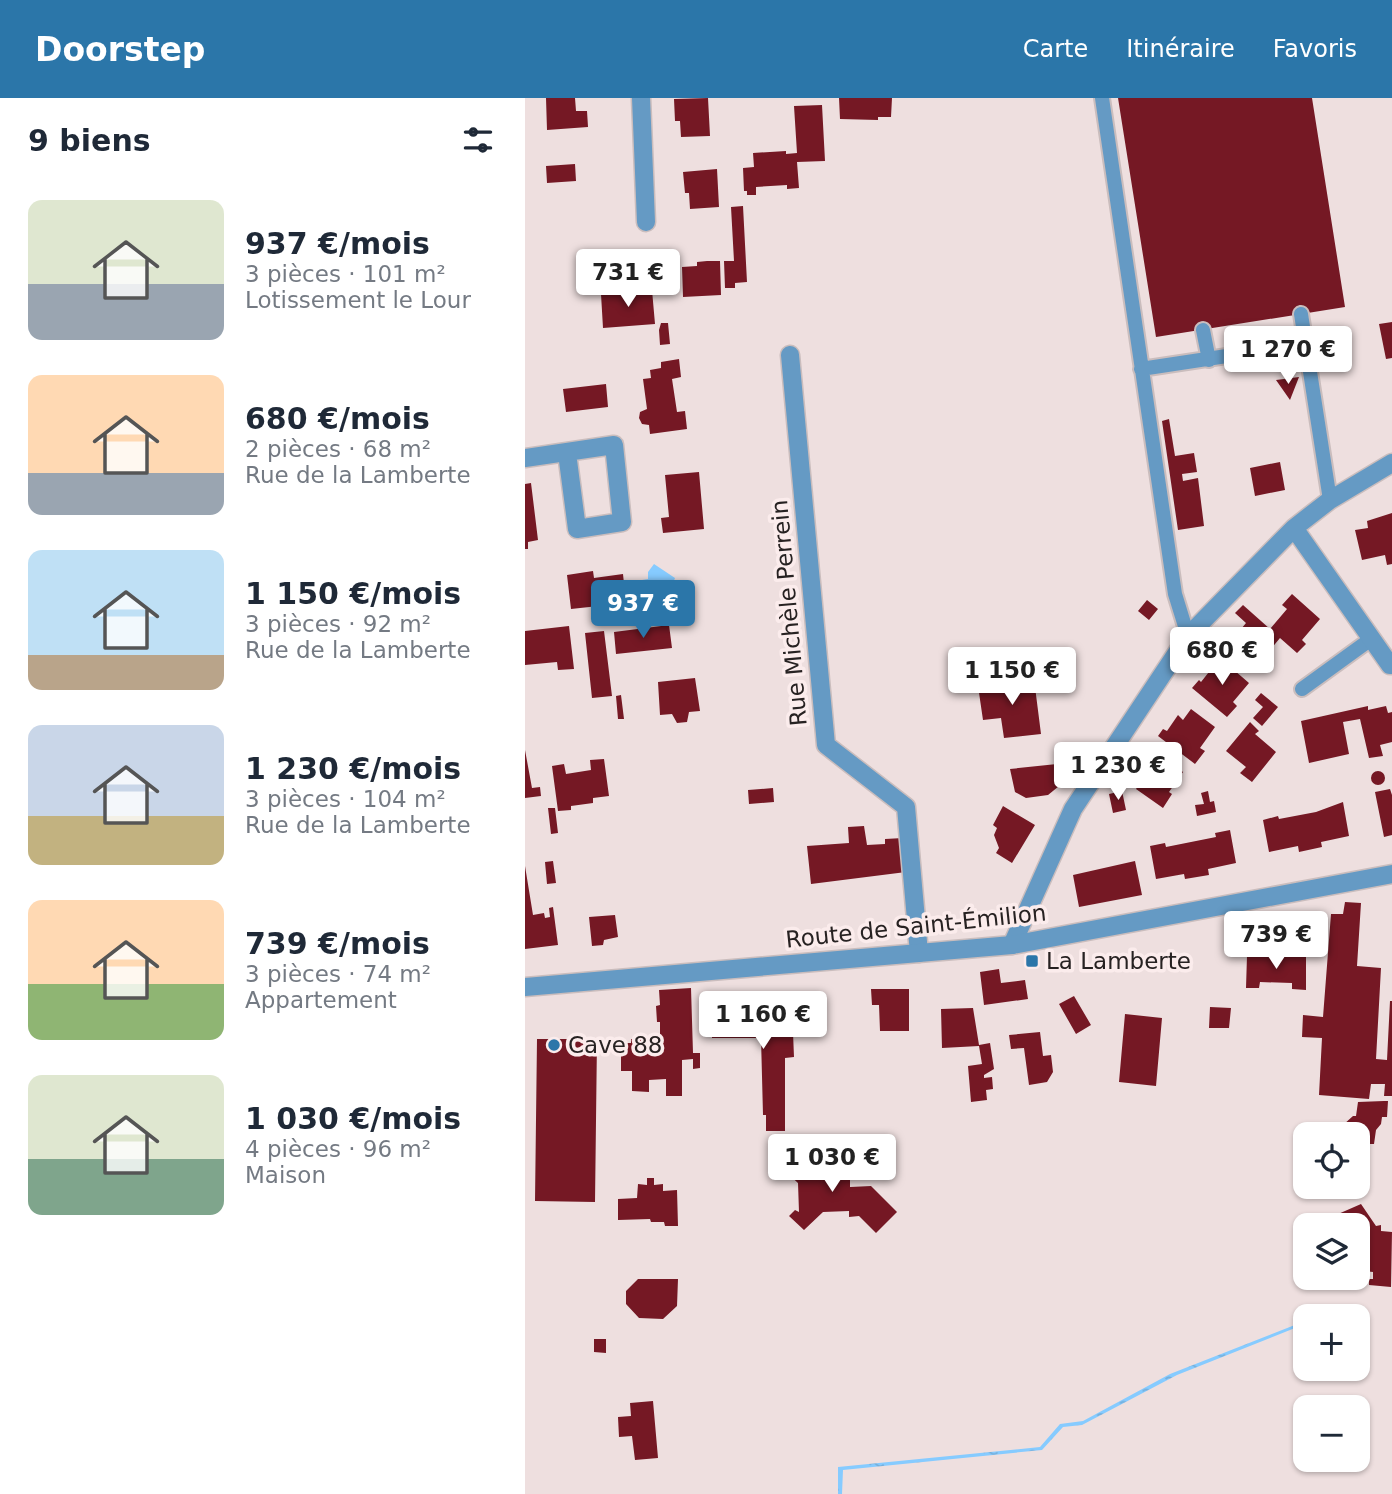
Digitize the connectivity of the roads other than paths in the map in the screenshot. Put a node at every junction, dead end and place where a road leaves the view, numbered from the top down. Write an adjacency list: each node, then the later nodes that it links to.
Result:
1 (641, 98): 3 (street)
2 (1102, 98): 9 (lane)
3 (646, 222)
4 (1301, 314): 6 (lane)
5 (1203, 330): 8 (lane)
6 (1305, 344): 8 (lane); 13 (lane)
7 (790, 355): 21 (street, Rue Michèle Perrein)
8 (1209, 359): 9 (lane)
9 (1141, 369): 15 (lane)
10 (567, 453): 10 (street); 11 (street)
11 (525, 458)
12 (1392, 463): 13 (street)
13 (1330, 500): 14 (street)
14 (1294, 528): 15 (street); 16 (street)
15 (1188, 636): 20 (street)
16 (1371, 639): 17 (street); 18 (lane)
17 (1392, 665)
18 (1302, 689)
19 (1392, 874): 20 (street, Route de Saint-Émilion)
20 (1012, 945): 21 (street, Route de Saint-Émilion)
21 (919, 953): 22 (street, Route de Saint-Émilion)
22 (525, 987)

